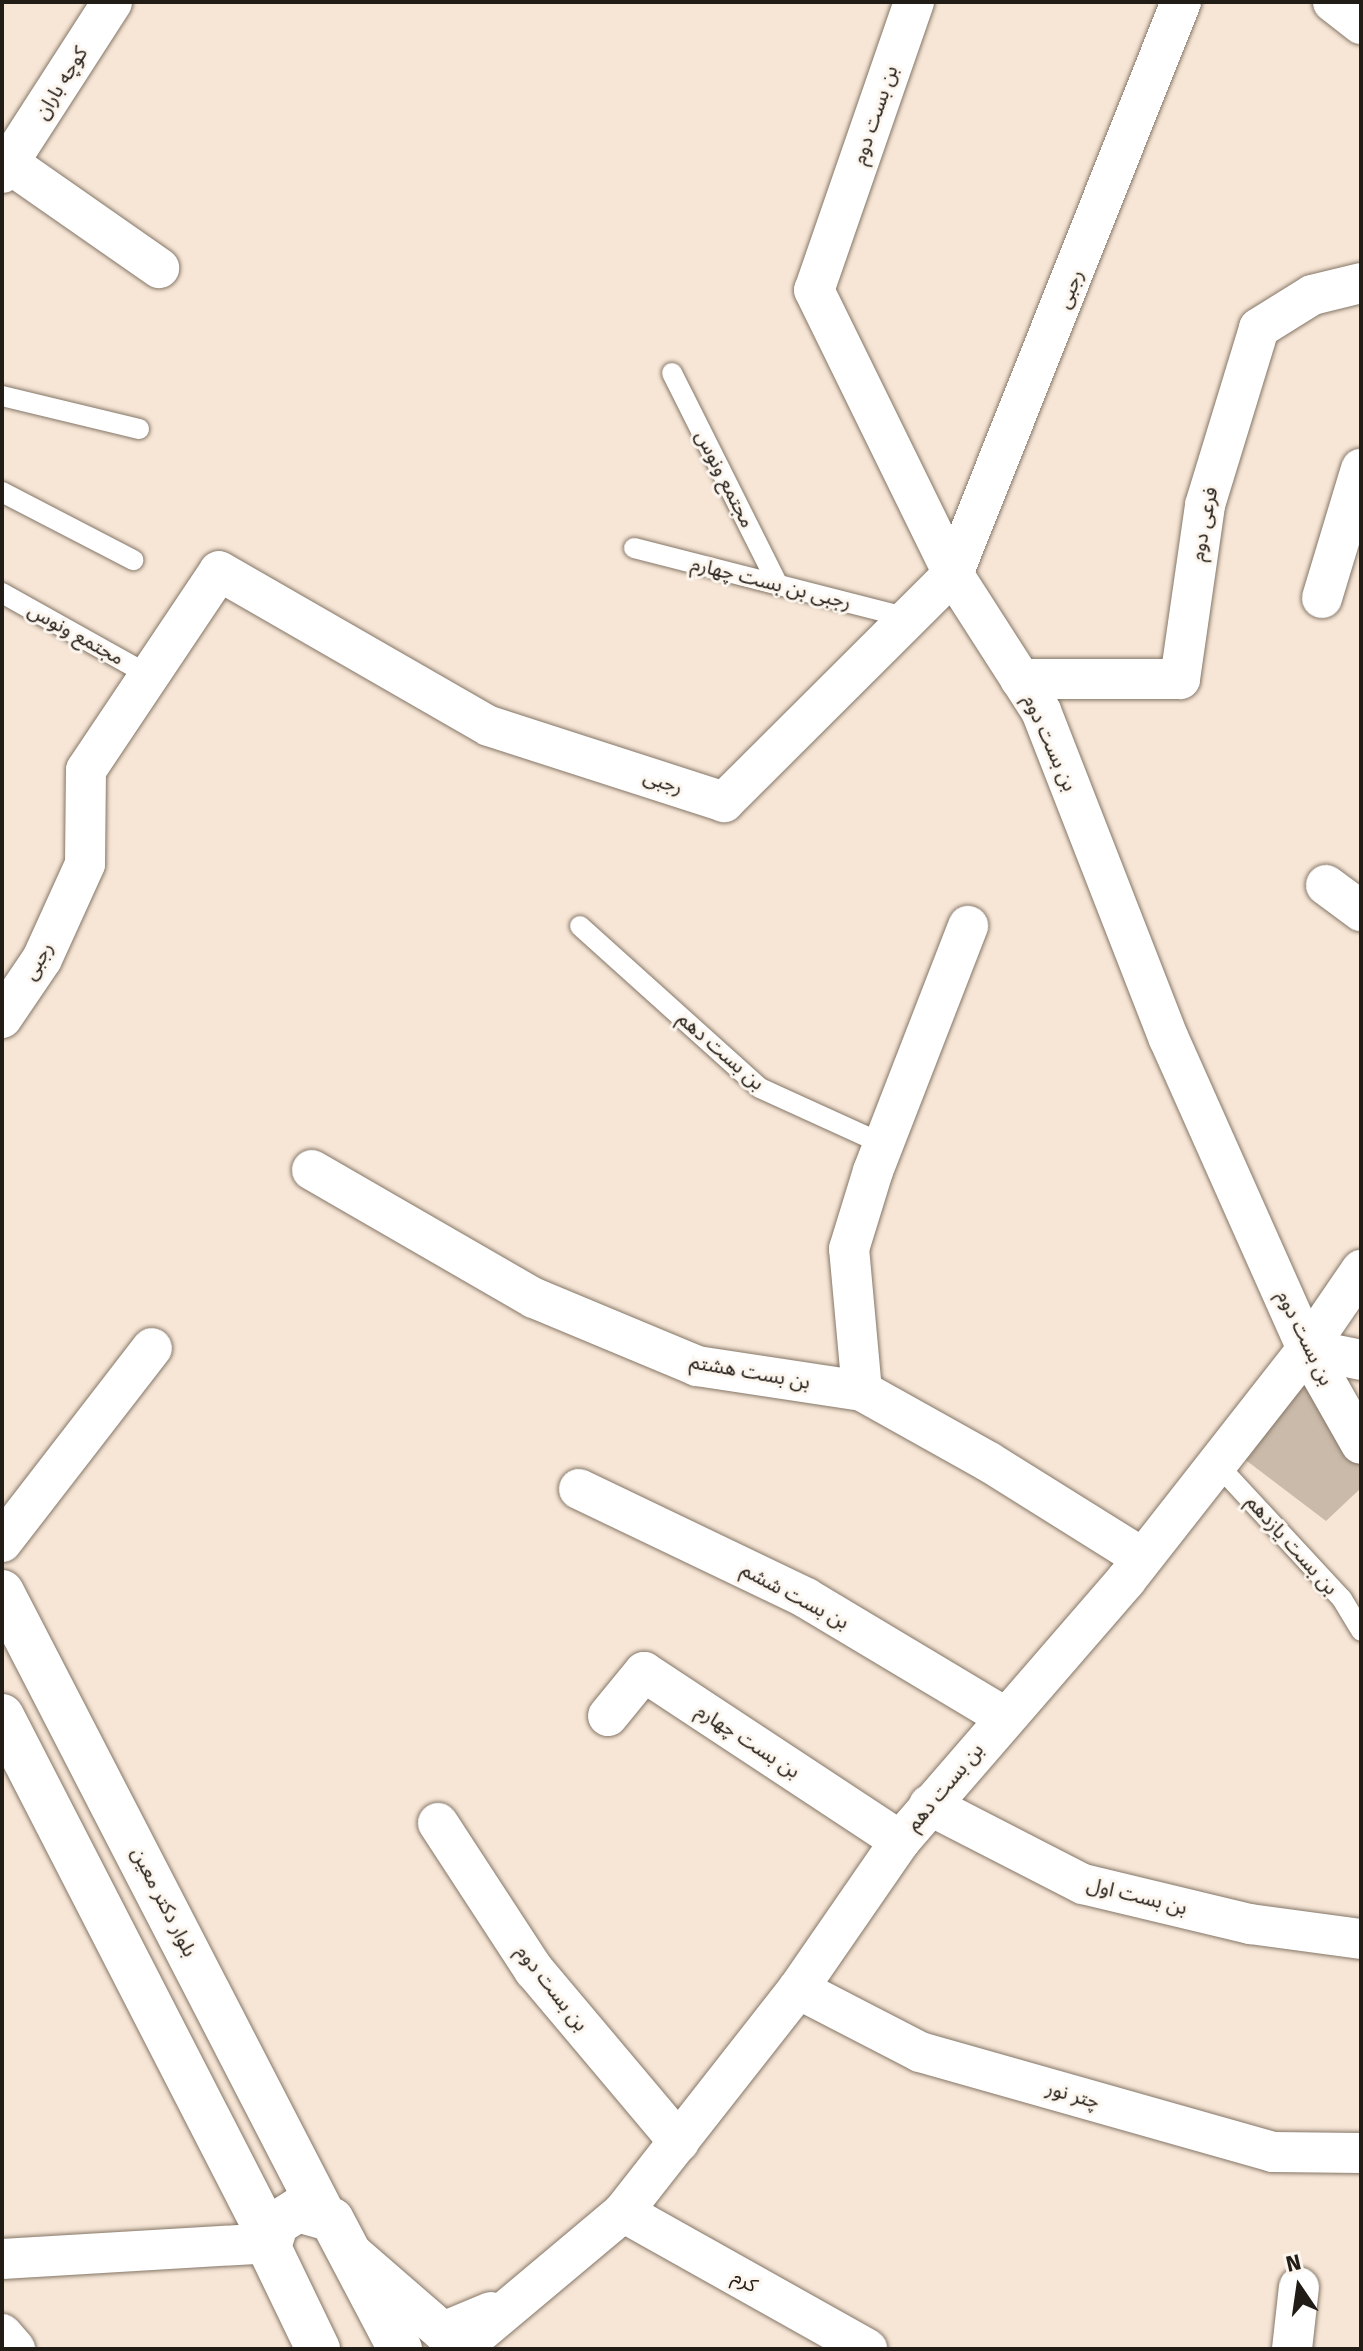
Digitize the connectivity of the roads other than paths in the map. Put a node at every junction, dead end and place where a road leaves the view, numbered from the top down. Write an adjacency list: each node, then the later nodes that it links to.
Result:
1 (112, 2): 6 (street, کوچه باران)
2 (914, 2): 16 (street, بن بست دوم)
3 (1181, 2): 16 (street, رجبی)
4 (1333, 2): 5 (street)
5 (1361, 24)
6 (6, 169): 7 (street)
7 (159, 268)
8 (1361, 283): 22 (street, فرعی دوم)
9 (672, 373): 17 (lane, مجتمع ونوس)
10 (2, 396): 11 (lane)
11 (139, 429)
12 (1361, 469): 19 (street)
13 (2, 492): 15 (lane)
14 (634, 548): 17 (lane, رجبی بن بست چهارم)
15 (133, 560)
16 (953, 574): 20 (street, رجبی); 22 (street, بن بست دوم)
17 (778, 585): 20 (lane, رجبی بن بست چهارم)
18 (2, 593): 21 (lane, مجتمع ونوس)
19 (1322, 598)
20 (909, 618): 21 (street, رجبی)
21 (149, 675): 27 (street, رجبی)
22 (1020, 679): 32 (street, بن بست دوم)
23 (1326, 885): 24 (street)
24 (1361, 911)
25 (580, 926): 28 (lane, بن بست دهم)
26 (968, 926): 28 (street)
27 (2, 1018)
28 (883, 1144): 34 (street)
29 (312, 1170): 34 (street, بن بست هشتم)
30 (1361, 1270): 32 (street, بن بست دهم)
31 (152, 1348): 38 (street)
32 (1307, 1349): 33 (street); 35 (street, بن بست دوم); 36 (street, بن بست دهم)
33 (1361, 1360)
34 (862, 1391): 39 (street, بن بست هشتم)
35 (1361, 1444)
36 (1217, 1464): 39 (street, بن بست دهم); 41 (lane, بن بست یازدهم)
37 (579, 1489): 44 (street, بن بست ششم)
38 (2, 1542)
39 (1141, 1557): 44 (street, بن بست دهم)
40 (2, 1592): 53 (main road, بلوار دکتر معین)
41 (1361, 1631)
42 (2, 1716): 54 (main road)
43 (608, 1716): 47 (street, بن بست چهارم)
44 (1003, 1716): 45 (street, بن بست دهم)
45 (929, 1805): 47 (street, بن بست دهم); 48 (street, بن بست اول)
46 (438, 1823): 50 (street, بن بست دوم)
47 (900, 1841): 49 (street, بن بست دهم)
48 (1361, 1939)
49 (798, 1989): 50 (street, بن بست دهم); 51 (street, چتر نور)
50 (679, 2142): 52 (street, بن بست دهم)
51 (1361, 2153)
52 (623, 2212): 58 (street, بن بست دهم); 62 (street, کرم)
53 (323, 2214): 54 (main road); 55 (main road, بلوار دکتر معین)
54 (270, 2240): 56 (street); 59 (main road)
55 (350, 2251): 58 (street); 60 (main road, بلوار دکتر معین)
56 (2, 2259)
57 (1299, 2287): 63 (street)
58 (525, 2298): 61 (street, بن بست دهم)
59 (318, 2349)
60 (400, 2349)
61 (460, 2349)
62 (867, 2349)
63 (1292, 2349)

